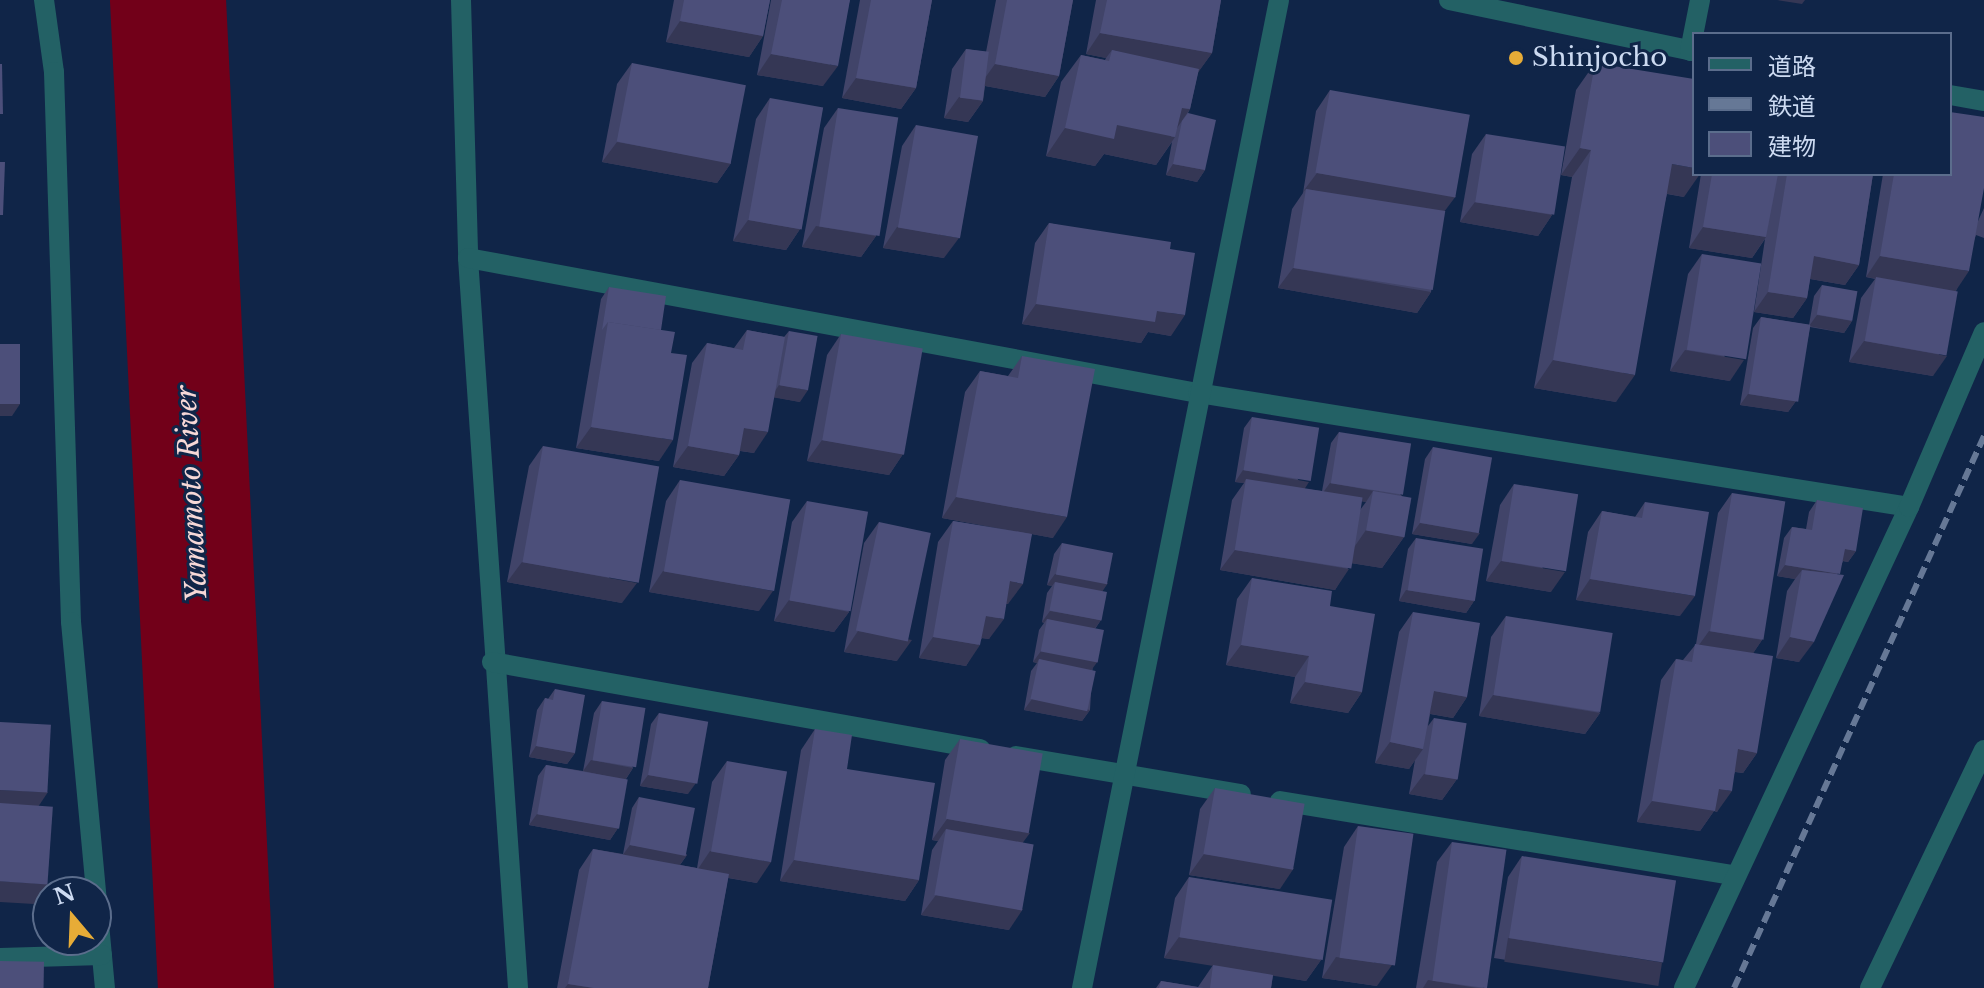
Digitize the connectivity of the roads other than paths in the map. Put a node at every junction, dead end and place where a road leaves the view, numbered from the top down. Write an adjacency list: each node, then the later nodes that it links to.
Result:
1 (44, 0): 17 (street)
2 (461, 0): 10 (street)
3 (1279, 0): 12 (street)
4 (1449, 0): 7 (street)
5 (1700, 0): 6 (street)
6 (1695, 32)
7 (1692, 51)
8 (1952, 95): 9 (street)
9 (1984, 101)
10 (468, 258): 12 (street); 14 (street)
11 (1984, 332): 13 (street)
12 (1198, 393): 13 (street); 16 (street)
13 (1909, 507): 18 (street)
14 (492, 662): 16 (street); 23 (street)
15 (1984, 750): 26 (street)
16 (1124, 775): 18 (street); 24 (street)
17 (95, 876)
18 (1736, 876): 25 (street)
19 (68, 956): 21 (street)
20 (102, 956): 22 (street)
21 (0, 958)
22 (105, 988)
23 (518, 988)
24 (1082, 988)
25 (1684, 988)
26 (1870, 988)

